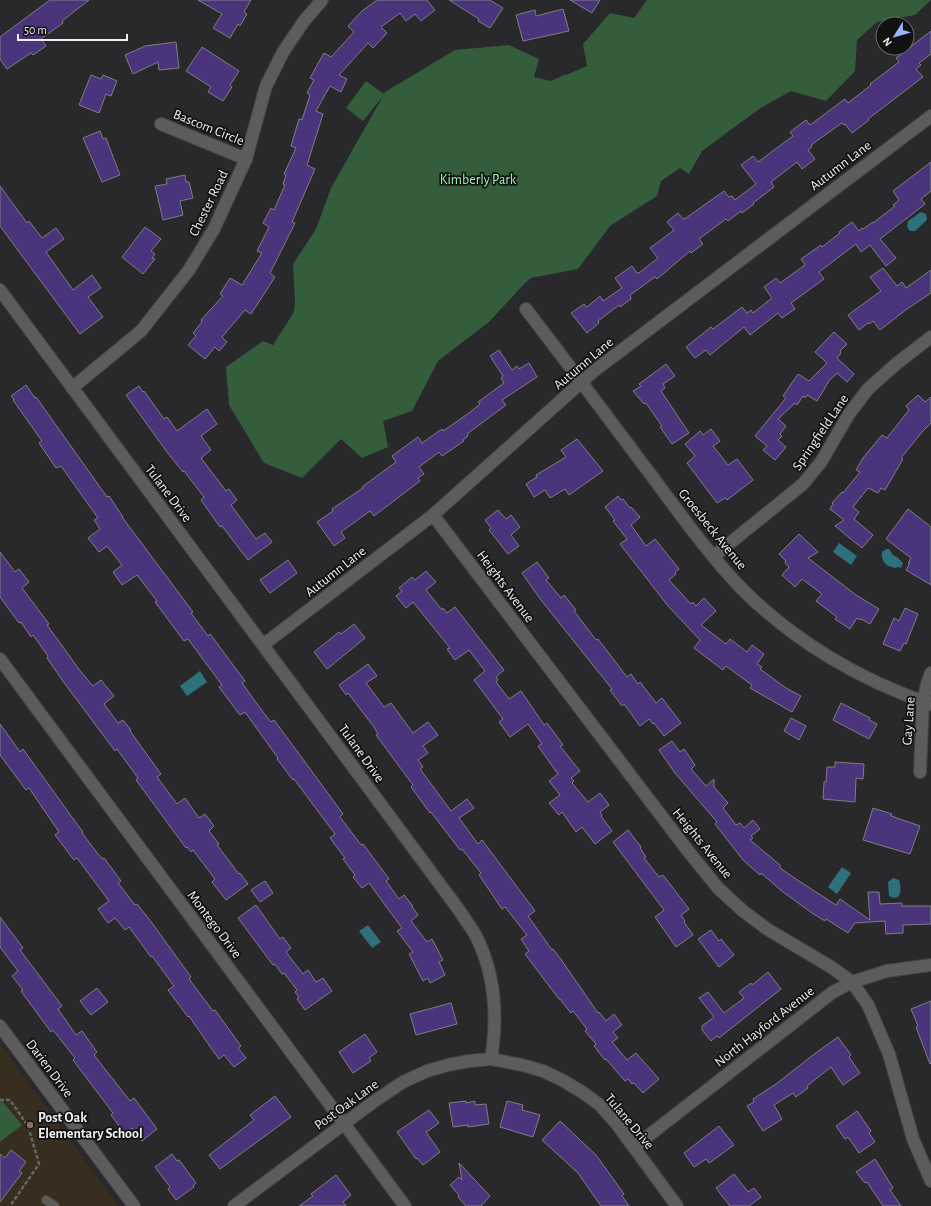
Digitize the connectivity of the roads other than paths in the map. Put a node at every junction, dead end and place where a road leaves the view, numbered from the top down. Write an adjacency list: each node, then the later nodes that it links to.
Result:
1 (322, 0): 4 (street, Chester Road)
2 (931, 116): 8 (street, Autumn Lane)
3 (161, 124): 4 (street, Bascom Circle)
4 (246, 159): 9 (street, Chester Road)
5 (0, 290): 9 (street, Tulane Drive)
6 (526, 309): 8 (street, Groesbeck Avenue)
7 (931, 337): 11 (street, Springfield Lane)
8 (581, 382): 10 (street, Autumn Lane); 11 (street, Groesbeck Avenue)
9 (72, 388): 12 (street, Tulane Drive)
10 (433, 515): 12 (street, Autumn Lane); 18 (street, Heights Avenue)
11 (714, 556): 15 (street, Groesbeck Avenue)
12 (263, 646): 20 (street, Tulane Drive)
13 (0, 659): 21 (street, Montego Drive)
14 (931, 673): 15 (street, Gay Lane)
15 (927, 703): 16 (street, Gay Lane)
16 (920, 772)
17 (931, 965): 18 (street, North Hayford Avenue)
18 (852, 982): 22 (street, North Hayford Avenue); 23 (street, Heights Avenue)
19 (0, 1026): 26 (street, Darien Drive)
20 (491, 1059): 21 (street, Post Oak Lane); 22 (street, Tulane Drive)
21 (345, 1124): 27 (street, Post Oak Lane); 28 (street, Montego Drive)
22 (634, 1147): 29 (street, Tulane Drive)
23 (931, 1181)
24 (46, 1200): 25 (lane)
25 (55, 1206)
26 (134, 1206)
27 (234, 1206)
28 (405, 1206)
29 (677, 1206)

